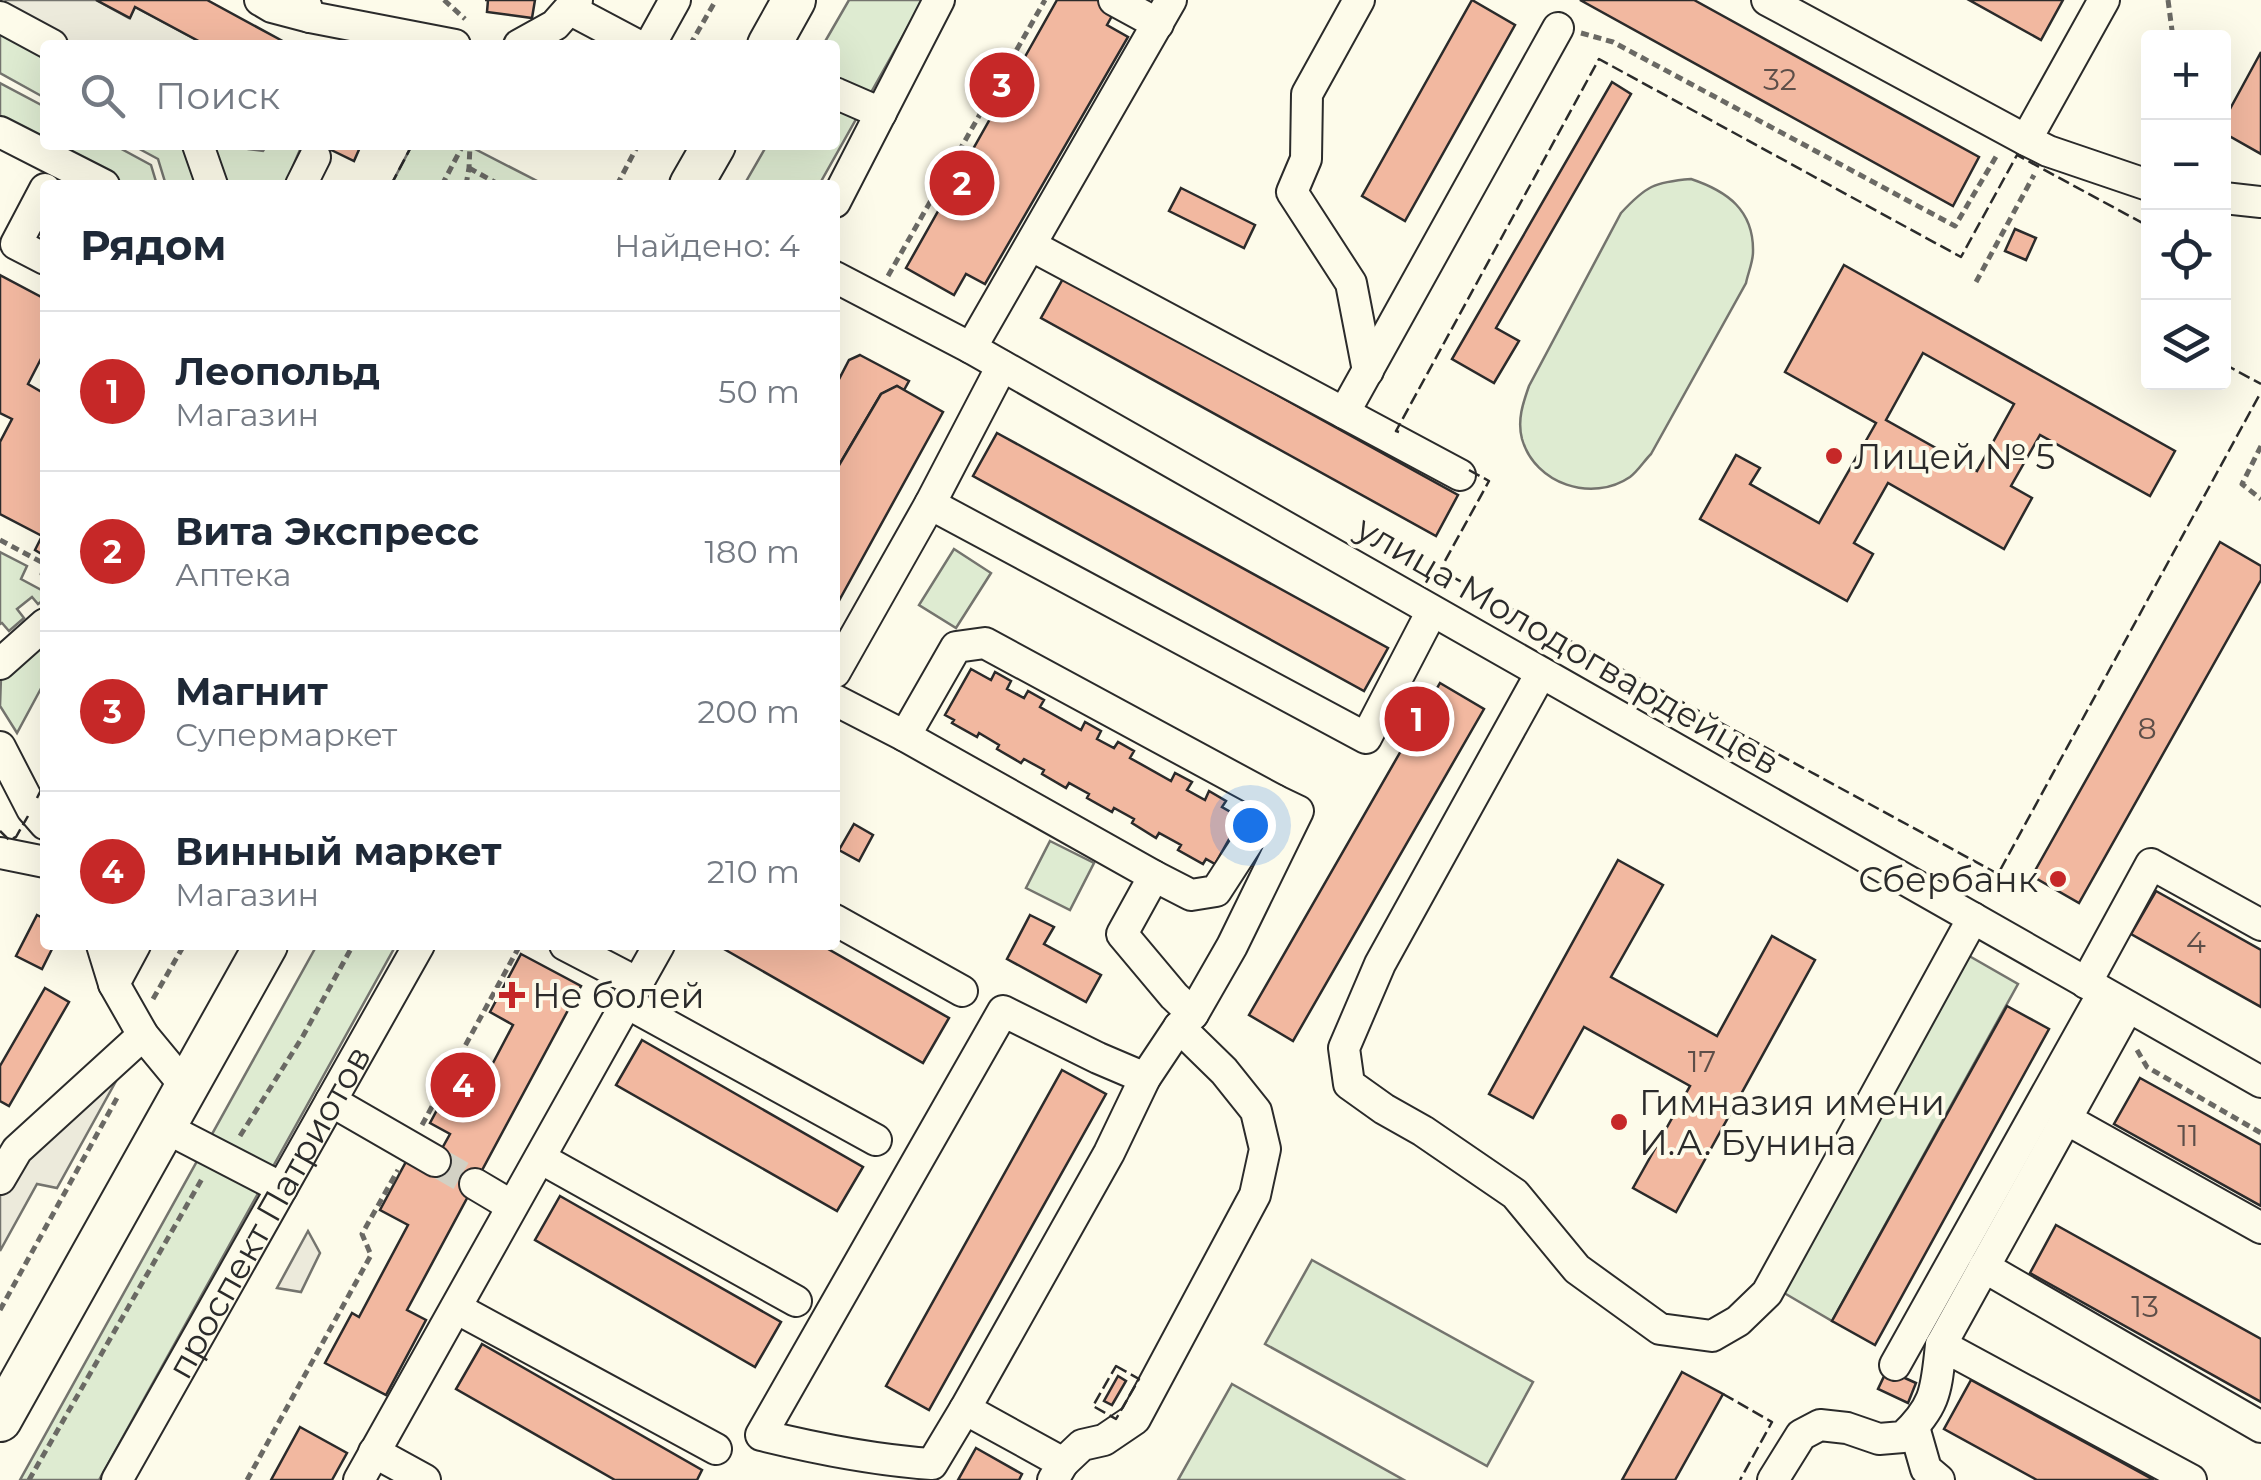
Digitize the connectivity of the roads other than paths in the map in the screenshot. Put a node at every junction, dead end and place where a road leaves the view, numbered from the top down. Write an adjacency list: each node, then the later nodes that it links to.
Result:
1 (260, 0): 10 (street)
2 (675, 0): 18 (street)
3 (794, 0): 19 (highway)
4 (939, 0): 21 (street)
5 (1114, 0): 11 (street)
6 (1359, 0): 41 (street)
7 (1768, 0): 23 (street)
8 (2104, 0): 23 (street)
9 (574, 5): 16 (street); 17 (street)
10 (307, 8): 15 (street)
11 (1164, 12): 36 (street)
12 (0, 17): 14 (street)
13 (1558, 28): 41 (street)
14 (43, 40)
15 (434, 40)
16 (528, 40)
17 (629, 40)
18 (653, 40)
19 (772, 40)
20 (840, 95): 21 (street)
21 (881, 113): 32 (street)
22 (0, 132): 27 (street)
23 (2028, 141): 31 (street)
24 (200, 150): 28 (street)
25 (711, 150): 30 (highway)
26 (315, 156): 29 (street)
27 (50, 179)
28 (210, 180)
29 (303, 180)
30 (695, 180)
31 (2141, 182)
32 (840, 192)
33 (40, 198): 37 (street)
34 (2231, 199): 35 (street)
35 (2261, 202)
36 (1032, 246): 39 (street); 42 (street)
37 (40, 256)
38 (840, 280): 39 (street, улица Молодогвардейцев)
39 (971, 348): 40 (street, улица Молодогвардейцев)
40 (1002, 366): 44 (street); 45 (street, улица Молодогвардейцев)
41 (1368, 371): 42 (street)
42 (1344, 413): 43 (street)
43 (1460, 475)
44 (930, 504): 45 (street); 47 (street)
45 (1432, 611): 49 (street, улица Молодогвардейцев)
46 (40, 628): 48 (street)
47 (840, 663)
48 (0, 664)
49 (1541, 673): 58 (street, улица Молодогвардейцев); 58 (street)
50 (840, 703): 51 (street)
51 (904, 736): 53 (street); 57 (street)
52 (0, 747): 54 (street)
53 (1275, 800): 57 (street); 71 (street)
54 (40, 818)
55 (0, 853): 56 (street)
56 (40, 853)
57 (1154, 876): 71 (street)
58 (1973, 918): 70 (street, улица Молодогвардейцев)
59 (840, 923): 68 (street)
60 (2261, 925): 70 (street)
61 (104, 950): 67 (street)
62 (131, 950): 67 (street)
63 (263, 950): 75 (highway)
64 (416, 950): 76 (street, проспект Патриотов)
65 (573, 950): 69 (street)
66 (656, 950): 69 (street)
67 (114, 984): 72 (street)
68 (962, 991)
69 (632, 993): 79 (street); 81 (street)
70 (2106, 994): 74 (street, улица Молодогвардейцев); 77 (street); 91 (street)
71 (1186, 1021): 73 (street); 98 (street)
72 (143, 1035): 75 (street); 82 (street)
73 (1145, 1078): 92 (street); 92 (street)
74 (2261, 1082)
75 (186, 1088): 78 (highway)
76 (331, 1101): 80 (street); 84 (street, проспект Патриотов)
77 (2066, 1120): 86 (street); 87 (street)
78 (164, 1127): 84 (street); 93 (highway)
79 (876, 1140)
80 (423, 1154)
81 (540, 1158): 85 (street); 88 (street)
82 (0, 1179)
83 (475, 1184): 85 (street)
84 (282, 1188): 99 (street, проспект Патриотов)
85 (512, 1206): 89 (street)
86 (2261, 1228)
87 (1984, 1267): 90 (street); 95 (street)
88 (796, 1302)
89 (456, 1308): 96 (street); 97 (street)
90 (1941, 1345): 94 (street); 104 (street)
91 (1895, 1365)
92 (965, 1408): 98 (street)
93 (0, 1420)
94 (1914, 1427): 102 (street); 103 (street)
95 (2261, 1428)
96 (716, 1449)
97 (374, 1452): 100 (street); 101 (street)
98 (1058, 1472)
99 (118, 1480)
100 (359, 1480)
101 (425, 1480)
102 (1773, 1480)
103 (1939, 1480)
104 (2191, 1480)

